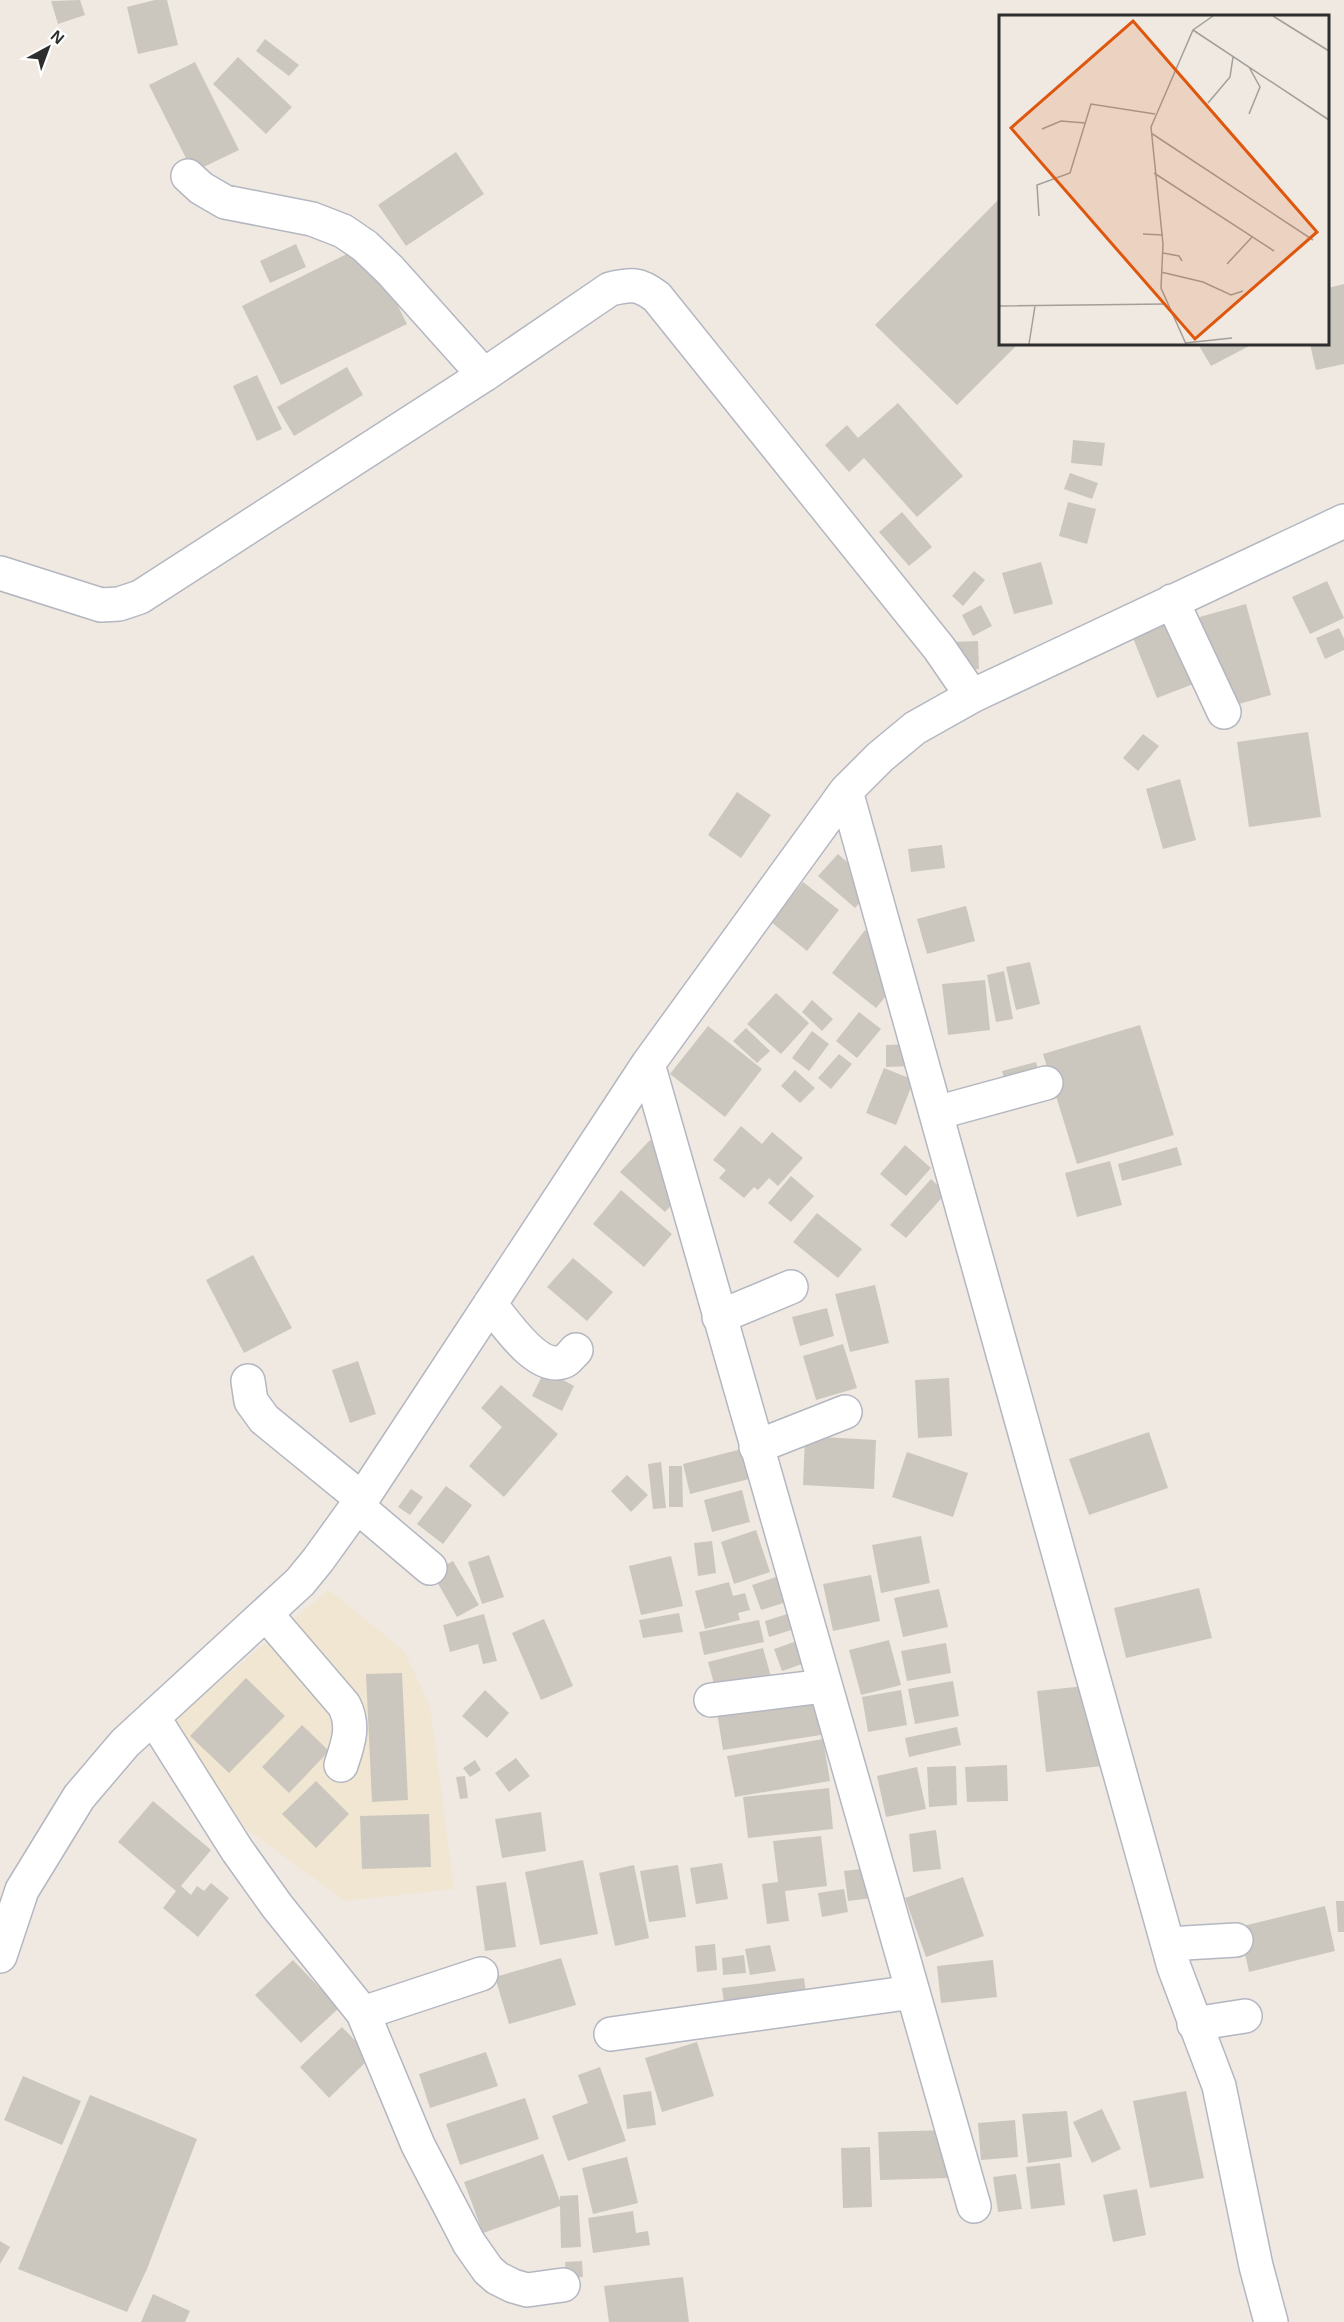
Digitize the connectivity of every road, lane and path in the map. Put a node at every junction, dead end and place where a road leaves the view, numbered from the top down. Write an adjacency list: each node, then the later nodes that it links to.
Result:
1 (188, 176): 2 (street)
2 (484, 375): 4 (street); 6 (street)
3 (1344, 521): 5 (street)
4 (0, 573)
5 (1172, 602): 6 (street); 7 (street)
6 (972, 696): 8 (street)
7 (1224, 712)
8 (846, 791): 9 (street); 11 (street)
9 (648, 1064): 13 (street); 14 (street)
10 (1046, 1083): 11 (street)
11 (936, 1113): 27 (street)
12 (791, 1287): 14 (street)
13 (490, 1304): 15 (street); 19 (street)
14 (719, 1317): 18 (street)
15 (576, 1350)
16 (248, 1381): 19 (street)
17 (845, 1412): 18 (street)
18 (756, 1447): 22 (street)
19 (359, 1503): 20 (street); 21 (street)
20 (430, 1568)
21 (266, 1614): 24 (street); 25 (street)
22 (824, 1686): 23 (street); 30 (street)
23 (711, 1700)
24 (153, 1717): 28 (street); 31 (street)
25 (341, 1765)
26 (1236, 1940): 27 (street)
27 (1168, 1944): 33 (street)
28 (1, 1948)
29 (481, 1974): 31 (street)
30 (913, 1992): 34 (street); 35 (street)
31 (363, 2013): 36 (street)
32 (1245, 2016): 33 (street)
33 (1194, 2024): 37 (street)
34 (611, 2034)
35 (974, 2206)
36 (563, 2285)
37 (1271, 2322)

